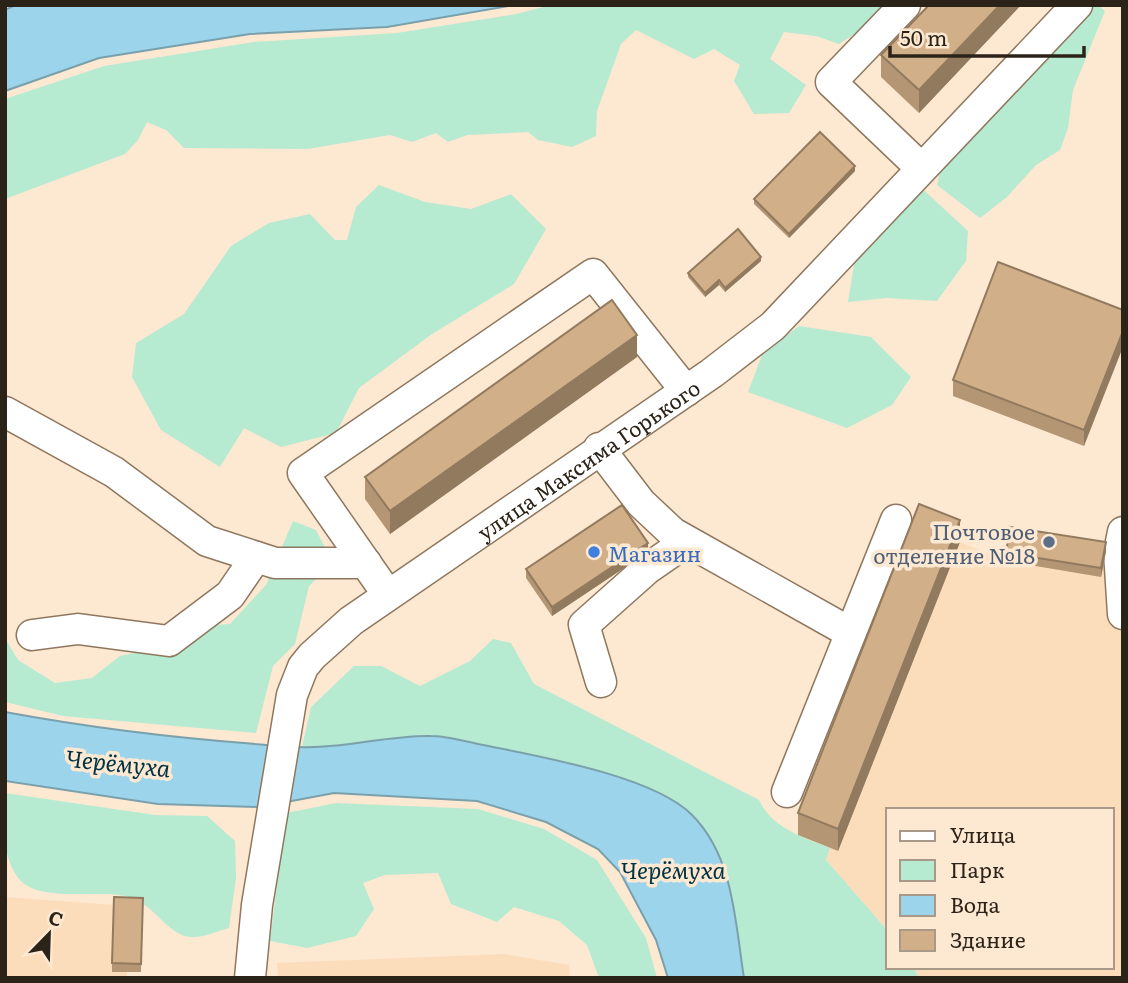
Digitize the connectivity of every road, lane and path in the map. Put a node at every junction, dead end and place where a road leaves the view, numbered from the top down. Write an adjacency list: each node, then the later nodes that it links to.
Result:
1 (905, 5): 3 (street)
2 (1077, 5): 3 (street, улица Максима Горького)
3 (921, 168): 4 (street, улица Максима Горького)
4 (686, 391): 6 (street, улица Максима Горького); 11 (street)
5 (5, 412): 10 (street)
6 (599, 448): 9 (street); 12 (street, улица Максима Горького)
7 (896, 520): 14 (street)
8 (1123, 532): 13 (street)
9 (686, 542): 14 (street); 16 (street)
10 (256, 557): 11 (street); 15 (street)
11 (366, 563): 12 (street)
12 (388, 595): 18 (street, улица Максима Горького)
13 (1123, 614)
14 (849, 632): 17 (street)
15 (32, 635)
16 (601, 682)
17 (787, 792)
18 (250, 978)

